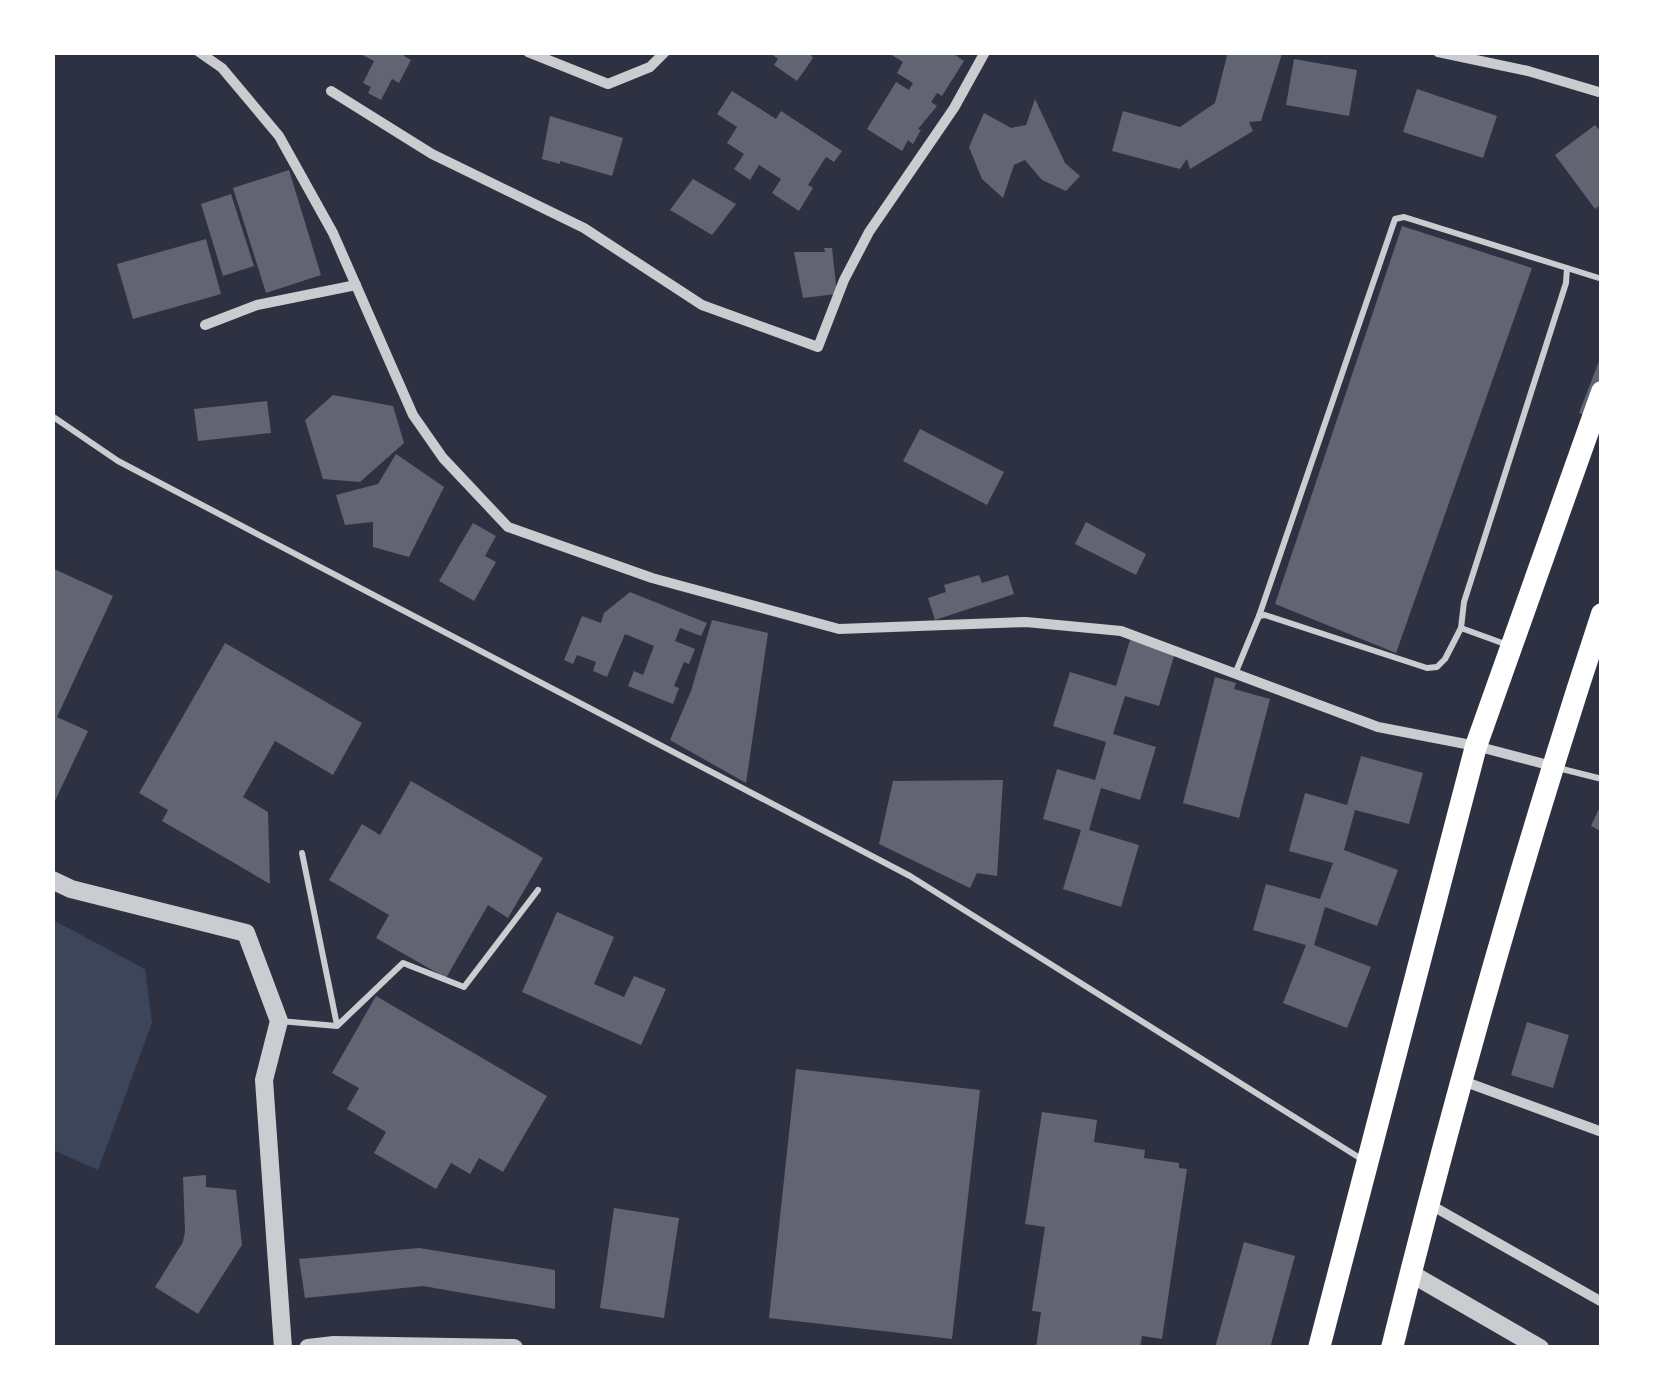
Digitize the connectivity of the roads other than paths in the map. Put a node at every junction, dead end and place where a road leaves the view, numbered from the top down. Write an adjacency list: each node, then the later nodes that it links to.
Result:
1 (199, 52): 10 (street)
2 (528, 52): 3 (street)
3 (665, 52)
4 (1438, 52): 7 (street)
5 (983, 53): 6 (street)
6 (331, 91)
7 (1602, 93)
8 (1567, 268): 9 (lane); 15 (lane); 16 (lane)
9 (1602, 279)
10 (356, 285): 11 (street); 18 (street)
11 (205, 325)
12 (1602, 392): 17 (main road)
13 (52, 416): 29 (lane)
14 (1602, 614): 20 (main road)
15 (1258, 616): 16 (lane); 18 (lane)
16 (1461, 628): 17 (lane)
17 (1511, 646): 19 (main road)
18 (1235, 674): 19 (street)
19 (1476, 746): 20 (street); 29 (main road)
20 (1552, 766): 21 (lane); 27 (main road)
21 (1602, 779)
22 (302, 853): 26 (lane)
23 (52, 880): 25 (street)
24 (538, 890): 26 (lane)
25 (278, 1021): 26 (lane); 33 (street)
26 (337, 1026)
27 (1463, 1081): 28 (street); 30 (main road)
28 (1602, 1132)
29 (1367, 1162): 36 (main road)
30 (1429, 1204): 31 (main road); 32 (street)
31 (1410, 1272): 37 (main road); 38 (street)
32 (1602, 1302)
33 (282, 1348)
34 (308, 1348): 35 (street)
35 (514, 1348)
36 (1318, 1348)
37 (1392, 1348)
38 (1540, 1348)

